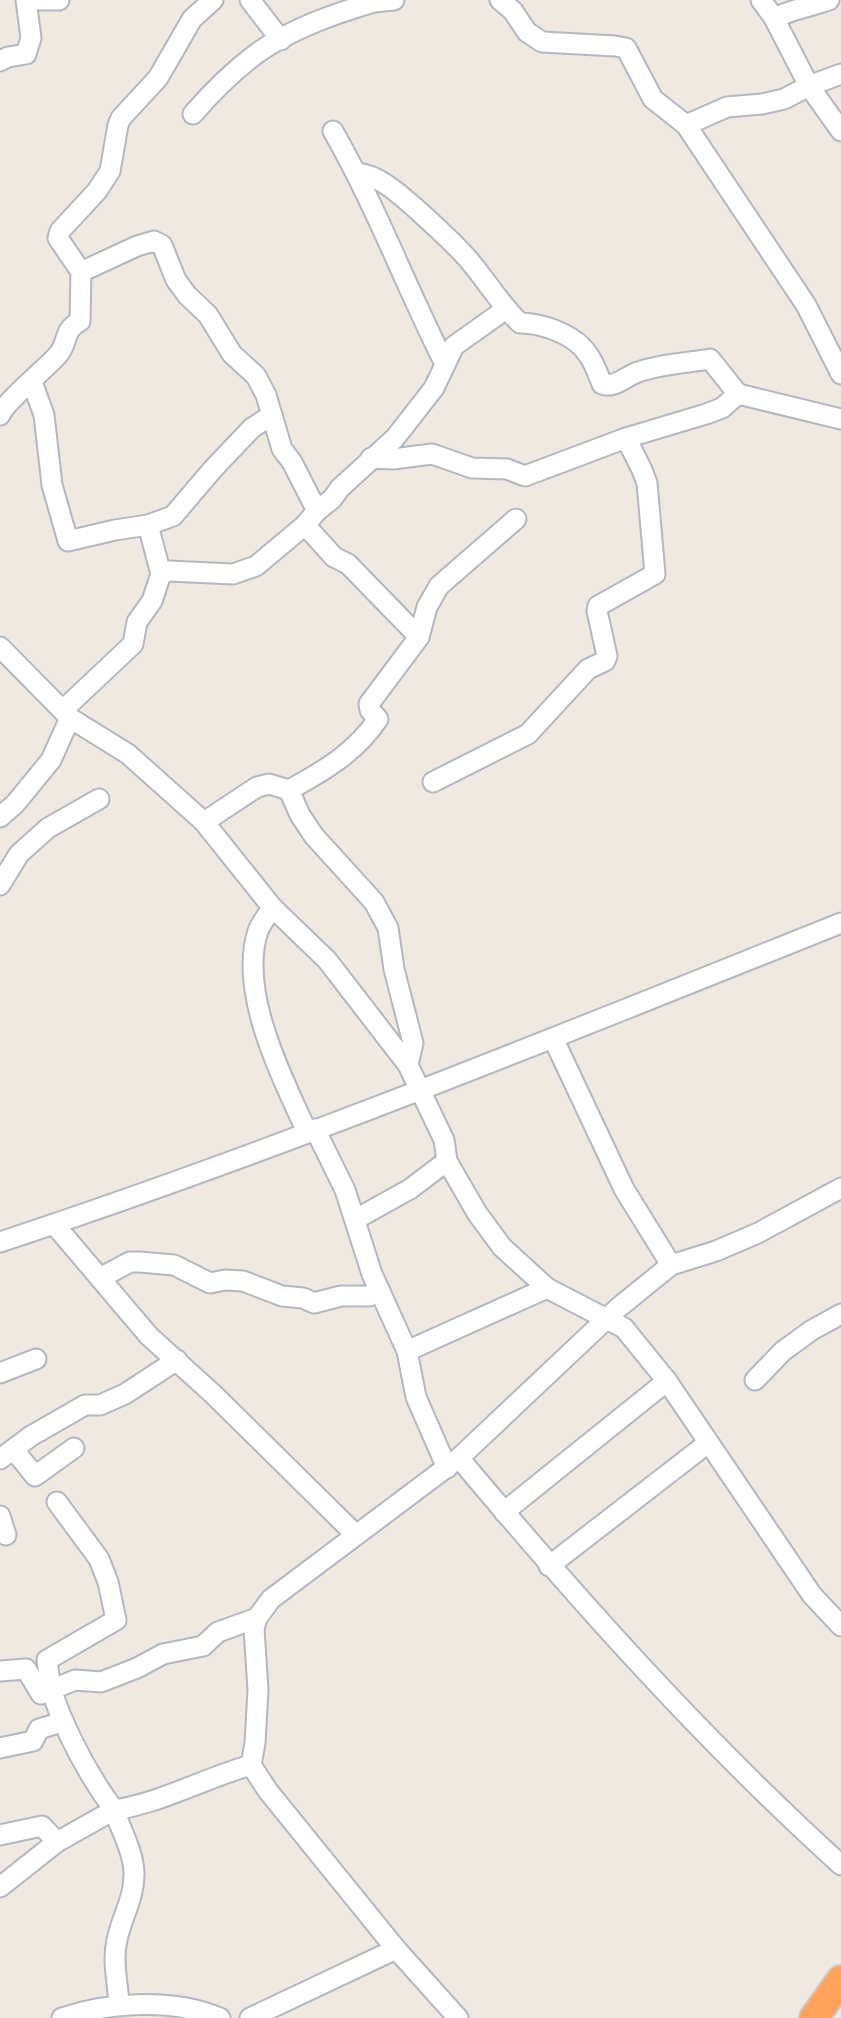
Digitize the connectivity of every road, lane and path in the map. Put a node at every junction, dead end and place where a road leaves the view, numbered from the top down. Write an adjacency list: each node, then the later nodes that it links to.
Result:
1 (26, 0): 13 (street)
2 (40, 0): 3 (street)
3 (59, 0)
4 (213, 0): 21 (street)
5 (250, 0): 12 (street)
6 (394, 0): 10 (street)
7 (500, 0): 17 (street)
8 (761, 0): 11 (street)
9 (829, 0): 11 (street)
10 (371, 1): 12 (street)
11 (774, 18): 15 (street)
12 (281, 40): 16 (street)
13 (0, 61)
14 (841, 74): 15 (street)
15 (809, 86): 17 (street); 19 (street)
16 (193, 114)
17 (686, 125): 24 (street)
18 (333, 131): 20 (street)
19 (841, 131)
20 (357, 173): 22 (street); 23 (street)
21 (81, 272): 25 (street); 28 (street)
22 (506, 309): 23 (street); 26 (street)
23 (445, 364): 31 (street)
24 (841, 374)
25 (32, 382): 27 (street); 34 (street)
26 (738, 394): 29 (street); 30 (street)
27 (0, 415)
28 (272, 415): 32 (street); 34 (street)
29 (841, 419)
30 (626, 438): 31 (street); 39 (street)
31 (371, 458): 32 (street)
32 (311, 518): 35 (street); 36 (street)
33 (516, 519): 36 (street)
34 (148, 526): 35 (street)
35 (161, 574): 38 (street)
36 (419, 636): 40 (street)
37 (0, 647): 38 (street)
38 (66, 714): 42 (street); 43 (street)
39 (432, 782)
40 (289, 790): 43 (street); 48 (street)
41 (99, 799): 44 (street)
42 (0, 817)
43 (204, 822): 45 (street)
44 (0, 884)
45 (272, 908): 48 (street); 50 (street)
46 (841, 923): 47 (street)
47 (553, 1038): 49 (street); 56 (street)
48 (408, 1065): 49 (street)
49 (420, 1089): 50 (street); 51 (street)
50 (311, 1130): 53 (street); 54 (street)
51 (447, 1161): 53 (street); 58 (street)
52 (841, 1188): 56 (street)
53 (356, 1219): 59 (street)
54 (54, 1224): 55 (street); 57 (street)
55 (0, 1241)
56 (671, 1265): 61 (street)
57 (100, 1278): 59 (street); 64 (street)
58 (547, 1288): 61 (street); 62 (street)
59 (379, 1289): 62 (street)
60 (841, 1314): 66 (street)
61 (607, 1320): 67 (street); 71 (street)
62 (407, 1350): 71 (street)
63 (36, 1359): 65 (street)
64 (177, 1360): 70 (street); 74 (street)
65 (0, 1373)
66 (755, 1380)
67 (667, 1381): 68 (street); 73 (street)
68 (708, 1443): 75 (street); 77 (street)
69 (74, 1448): 70 (street)
70 (7, 1454)
71 (453, 1463): 73 (street); 74 (street)
72 (57, 1502): 79 (street)
73 (504, 1512): 75 (street)
74 (355, 1534): 76 (street)
75 (549, 1566): 86 (street)
76 (257, 1618): 79 (street); 82 (street)
77 (841, 1626)
78 (0, 1671): 79 (street)
79 (51, 1690): 80 (street)
80 (62, 1722): 81 (street); 83 (street)
81 (0, 1748)
82 (251, 1765): 83 (street); 88 (street)
83 (114, 1810): 85 (street); 90 (street)
84 (0, 1835): 85 (street)
85 (57, 1842): 87 (street)
86 (841, 1865)
87 (0, 1887)
88 (396, 1949): 94 (street); 95 (street)
89 (841, 1980): 96 (highway)
90 (120, 2004): 92 (street); 93 (street)
91 (841, 2013): 97 (highway)
92 (62, 2018)
93 (220, 2018)
94 (250, 2018)
95 (458, 2018)
96 (814, 2018)
97 (838, 2018)

